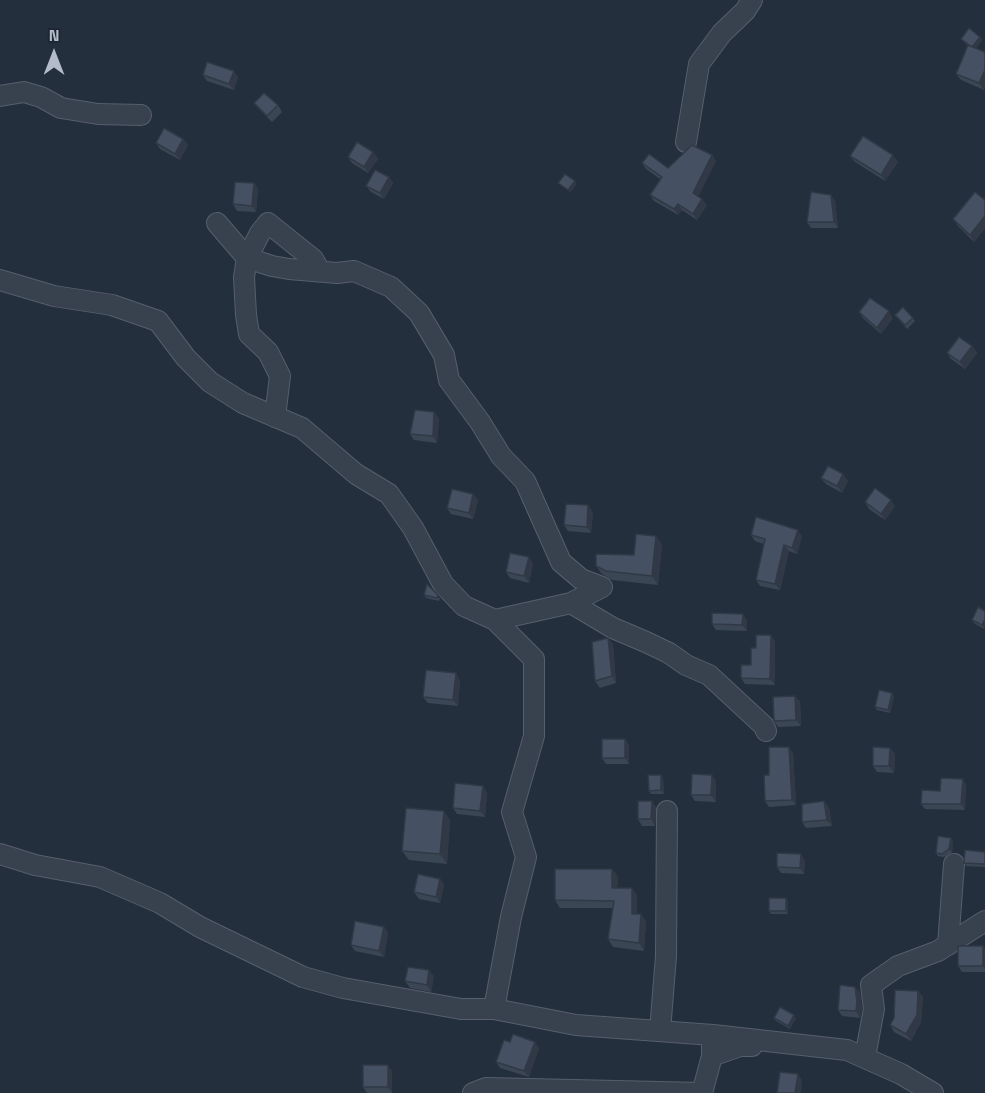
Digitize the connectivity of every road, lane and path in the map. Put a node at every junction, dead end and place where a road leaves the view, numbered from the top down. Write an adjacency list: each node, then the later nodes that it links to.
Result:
1 (752, 0): 4 (street)
2 (0, 96): 3 (street)
3 (141, 115)
4 (686, 142)
5 (217, 223): 6 (street)
6 (247, 258): 7 (street); 7 (street); 9 (street)
7 (320, 271): 10 (street)
8 (0, 280): 9 (street)
9 (275, 417): 11 (street)
10 (571, 603): 11 (street); 12 (street)
11 (495, 620): 18 (street)
12 (766, 731)
13 (667, 811): 19 (street)
14 (0, 854): 18 (street)
15 (954, 864): 17 (street)
16 (985, 921): 17 (street)
17 (948, 945): 23 (street)
18 (494, 1009): 19 (street)
19 (660, 1031): 20 (street)
20 (712, 1035): 21 (street); 22 (street)
21 (777, 1042): 22 (street); 23 (street)
22 (712, 1056): 25 (street)
23 (865, 1057): 26 (street)
24 (473, 1093): 25 (street)
25 (702, 1093)
26 (933, 1093)

